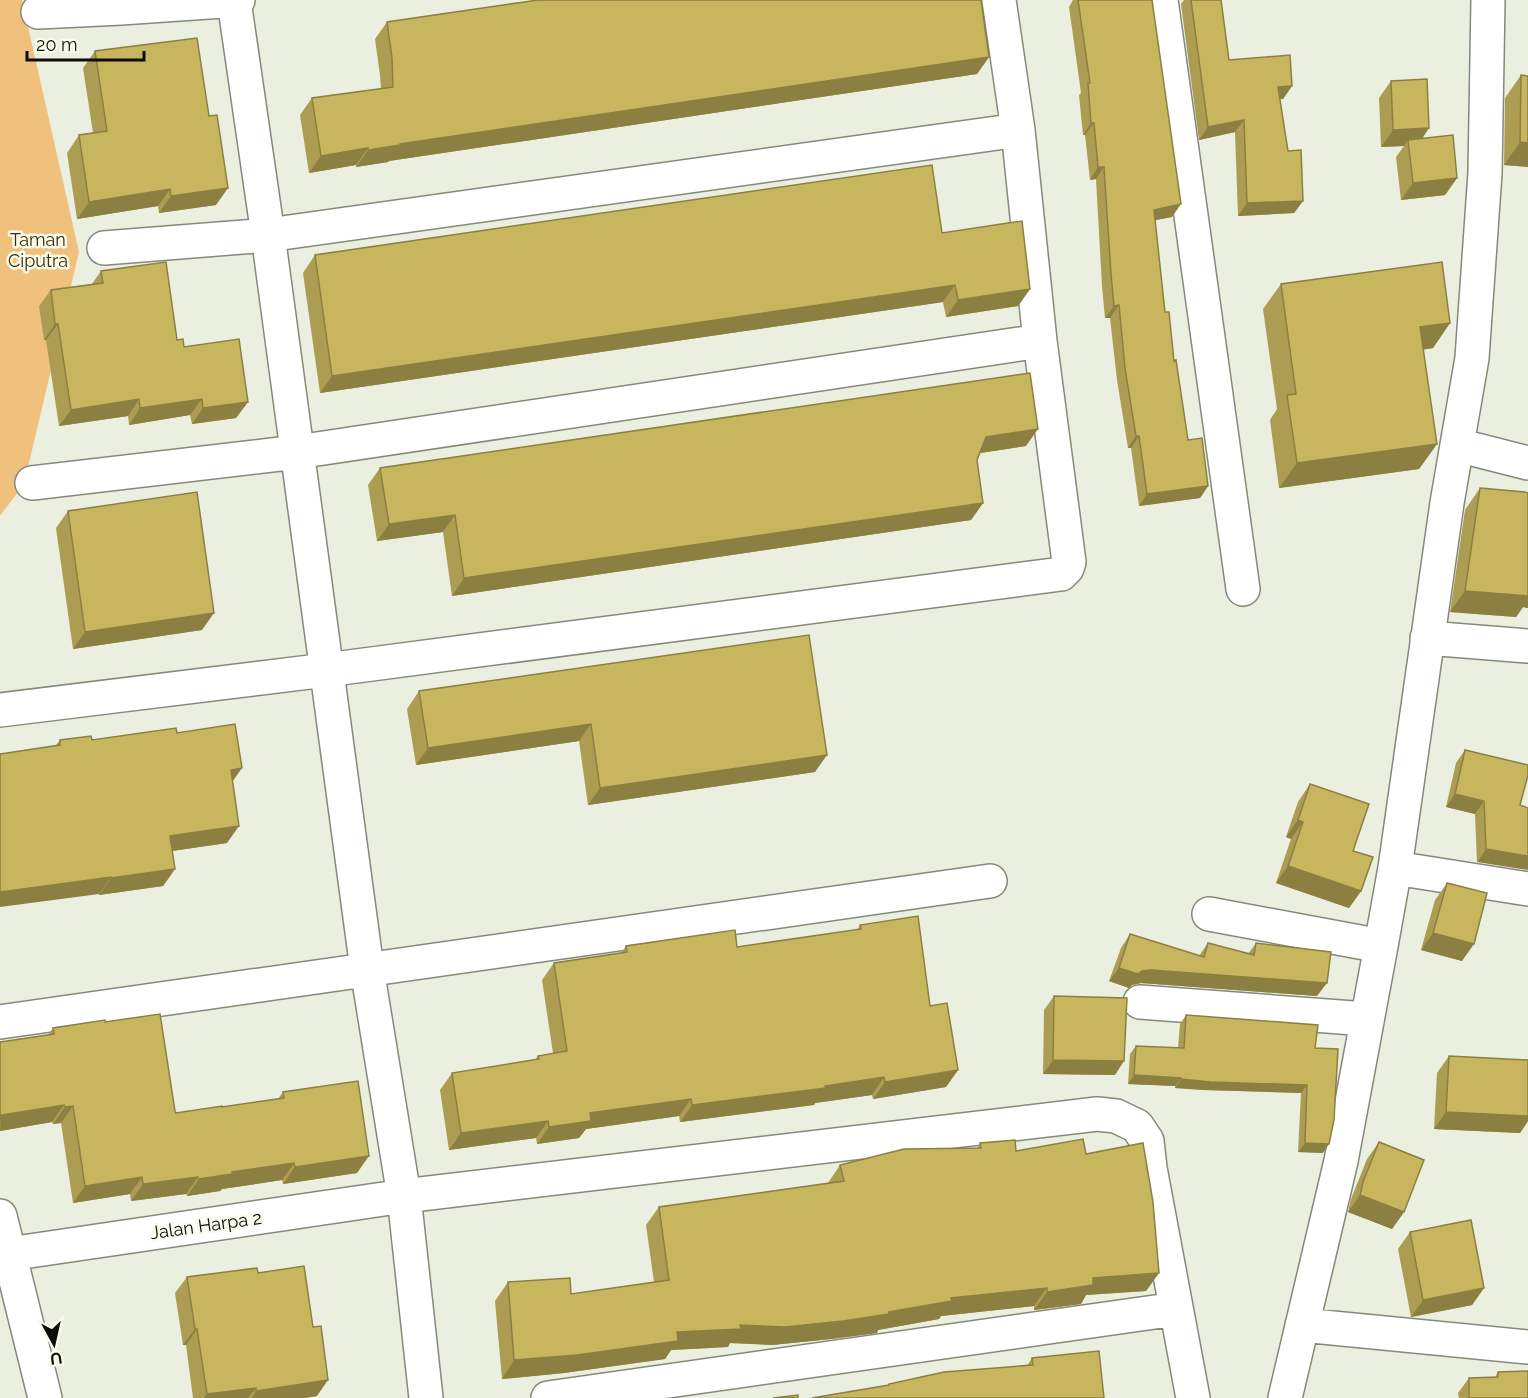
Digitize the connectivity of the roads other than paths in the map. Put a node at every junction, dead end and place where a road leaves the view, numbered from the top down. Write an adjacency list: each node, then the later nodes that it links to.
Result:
1 (236, 0): 5 (street); 7 (street)
2 (999, 0): 6 (street)
3 (1161, 0): 14 (street)
4 (1488, 0): 10 (street)
5 (38, 12)
6 (1018, 130): 7 (street); 9 (street)
7 (268, 235): 8 (street); 11 (street)
8 (104, 248)
9 (1040, 341): 11 (street); 17 (street)
10 (1457, 444): 12 (street); 15 (street)
11 (297, 453): 13 (street); 17 (street)
12 (1528, 463)
13 (32, 483)
14 (1243, 589)
15 (1427, 638): 16 (street); 19 (street)
16 (1528, 646)
17 (327, 670): 18 (street); 24 (street)
18 (0, 710)
19 (1395, 868): 21 (street); 23 (street)
20 (990, 881): 24 (street)
21 (1528, 889)
22 (1209, 914): 23 (street)
23 (1381, 946): 26 (street)
24 (366, 969): 27 (street); 28 (street)
25 (1140, 1002): 26 (street)
26 (1367, 1018): 32 (street)
27 (0, 1022)
28 (404, 1196): 30 (street, Jalan Harpa 2); 31 (street, Jalan Harpa 2); 35 (street)
29 (0, 1216): 30 (street)
30 (9, 1254): 34 (street)
31 (1176, 1309): 36 (street); 37 (street, Jalan Harpa 2)
32 (1302, 1325): 33 (street); 38 (street)
33 (1528, 1347)
34 (45, 1398)
35 (426, 1398)
36 (548, 1398)
37 (1193, 1398)
38 (1285, 1398)

